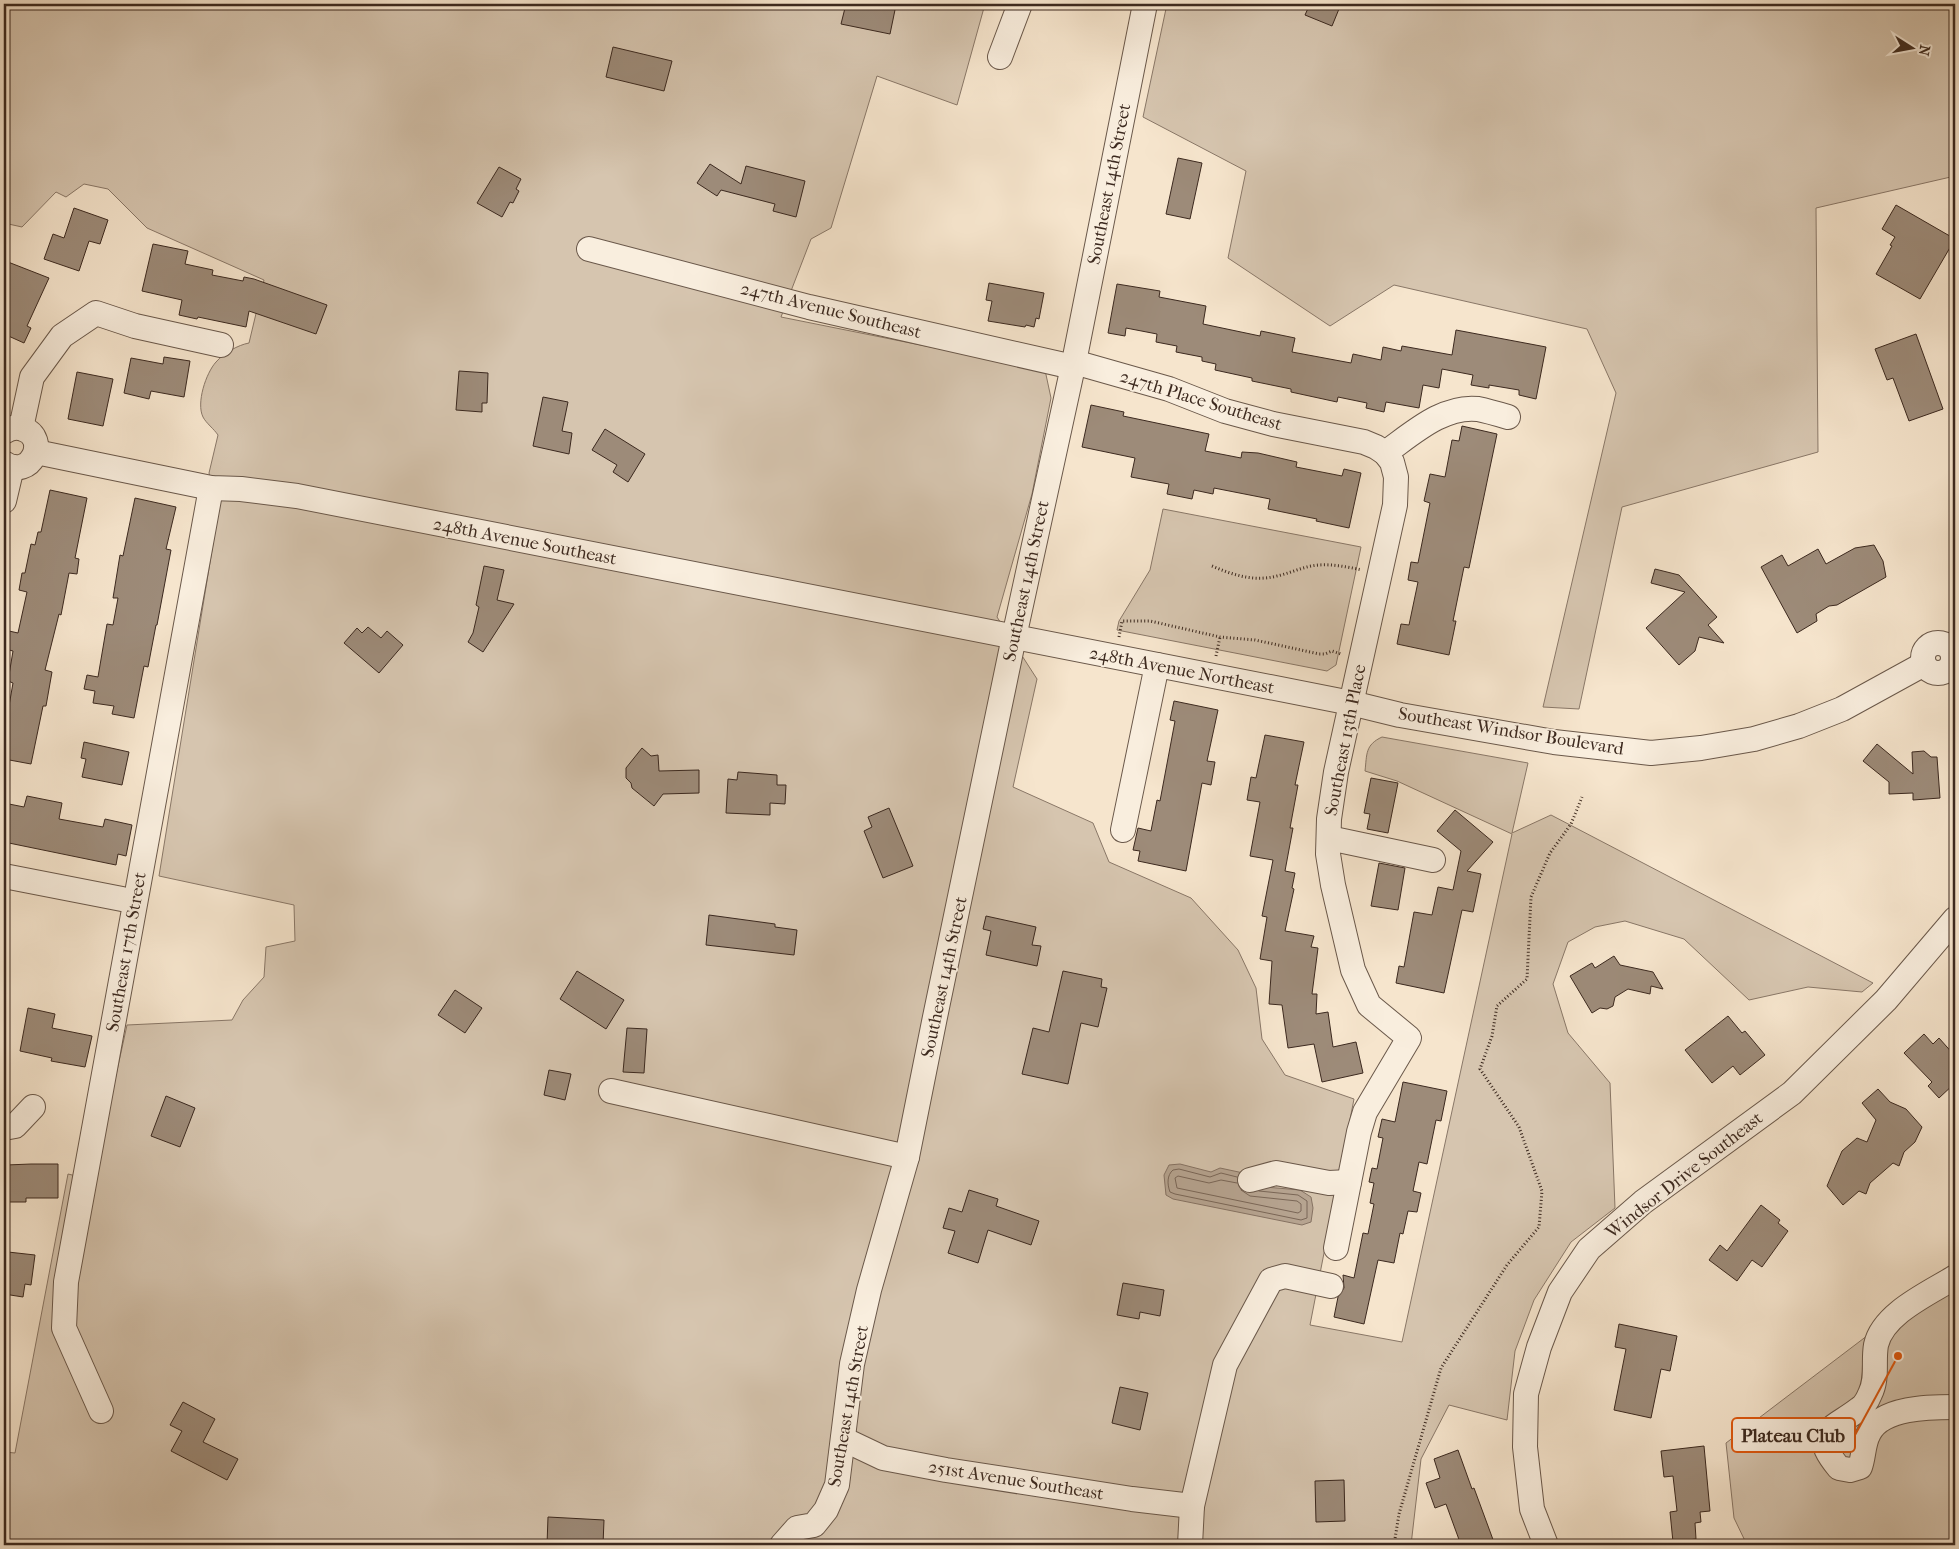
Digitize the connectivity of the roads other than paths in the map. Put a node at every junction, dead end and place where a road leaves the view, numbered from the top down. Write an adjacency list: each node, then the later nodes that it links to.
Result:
1 (1020, 4): 3 (street)
2 (1145, 4): 6 (street, Southeast 14th Street)
3 (1000, 57)
4 (590, 249): 6 (street, 247th Avenue Southeast)
5 (221, 345): 8 (street)
6 (1073, 365): 10 (street, 247th Place Southeast); 14 (street, Southeast 14th Street)
7 (1508, 417): 10 (street)
8 (12, 430): 9 (street)
9 (36, 452): 11 (street); 12 (street, 248th Avenue Southeast)
10 (1385, 453): 17 (street, Southeast 13th Place)
11 (8, 465): 13 (street)
12 (211, 488): 14 (street, 248th Avenue Southeast); 34 (street, Southeast 17th Street)
13 (4, 501)
14 (1014, 637): 16 (street, 248th Avenue Northeast); 27 (street, Southeast 14th Street)
15 (1952, 660): 17 (street, Southeast Windsor Boulevard)
16 (1157, 665): 17 (street, 248th Avenue Northeast); 18 (street)
17 (1351, 703): 19 (street, Southeast 13th Place)
18 (1123, 830)
19 (1329, 838): 20 (street); 29 (street, Southeast 13th Place)
20 (1433, 860)
21 (4, 876): 22 (street)
22 (122, 899)
23 (1955, 919): 39 (street, Windsor Drive Southeast)
24 (611, 1091): 27 (street)
25 (33, 1107): 26 (street)
26 (4, 1128)
27 (908, 1158): 35 (street, Southeast 14th Street)
28 (1250, 1180): 29 (street)
29 (1349, 1182): 30 (street)
30 (1336, 1248)
31 (1955, 1277): 33 (street)
32 (1331, 1286): 36 (street)
33 (1955, 1407)
34 (101, 1411)
35 (844, 1438): 36 (street, 251st Avenue Southeast); 37 (street, Southeast 14th Street)
36 (1192, 1506): 38 (street)
37 (782, 1545)
38 (1190, 1545)
39 (1546, 1545)

